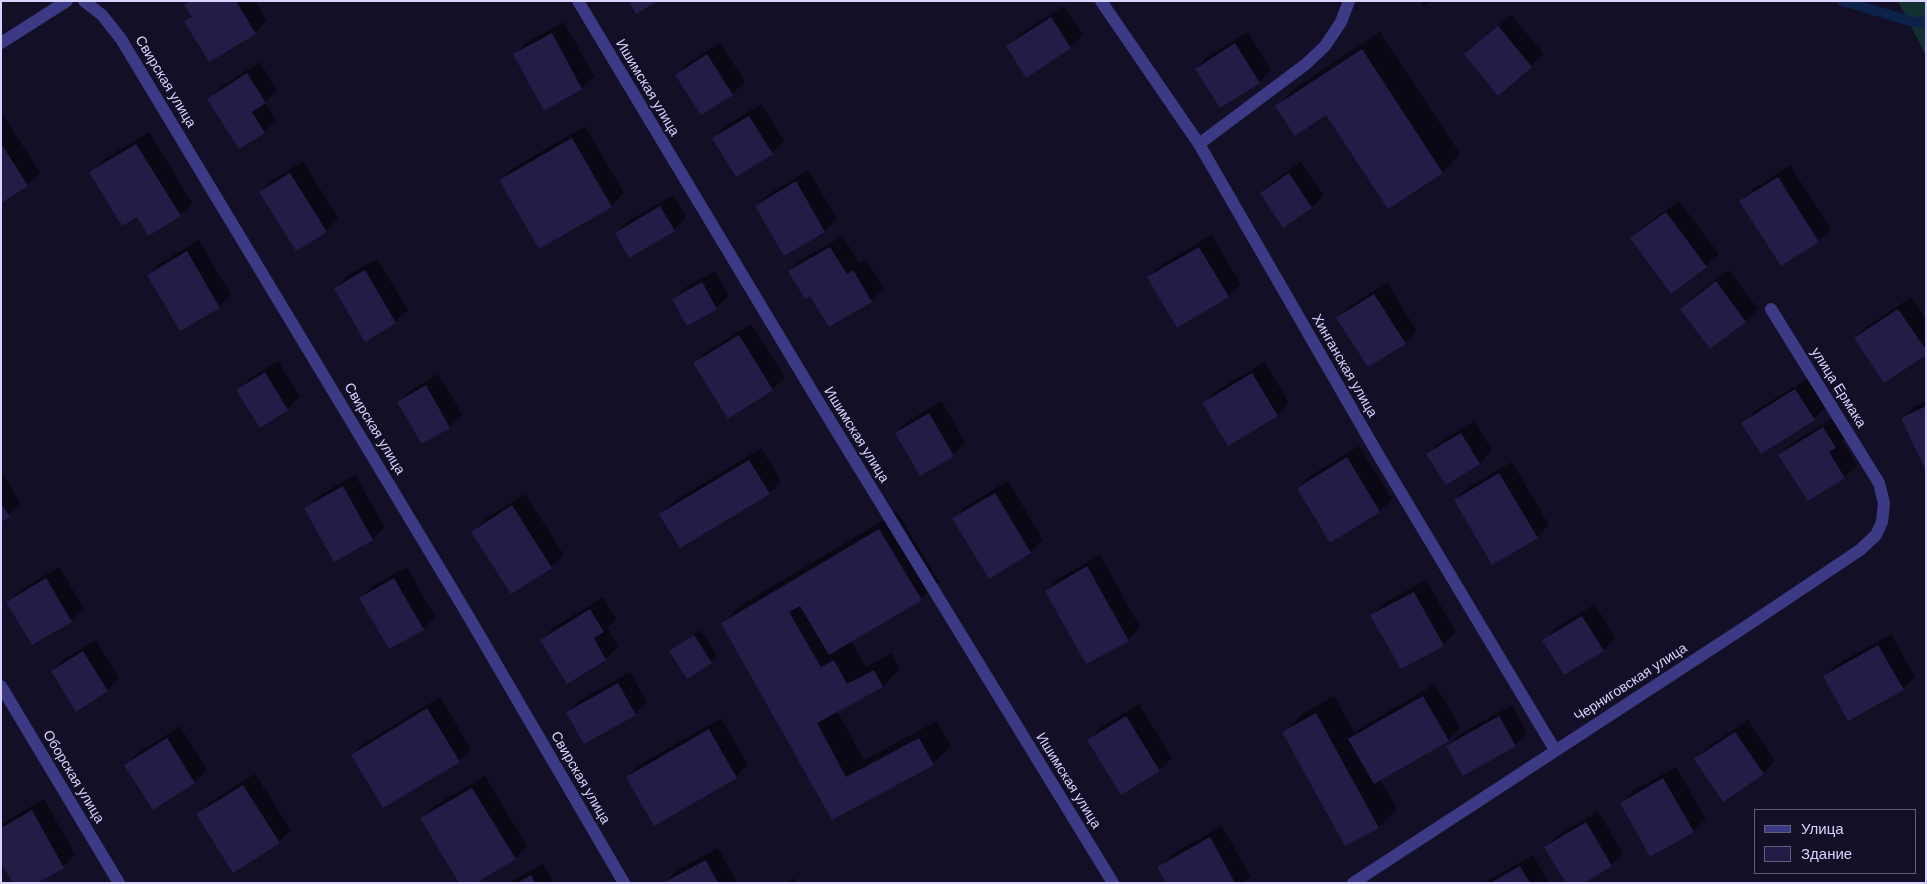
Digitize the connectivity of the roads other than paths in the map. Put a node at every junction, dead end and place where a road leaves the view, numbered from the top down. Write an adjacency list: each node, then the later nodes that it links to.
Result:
1 (67, 1): 6 (street)
2 (84, 1): 13 (street, Свирская улица)
3 (578, 1): 14 (street, Ишимская улица)
4 (1101, 1): 7 (street, Хинганская улица)
5 (1349, 1): 7 (street)
6 (1, 43)
7 (1200, 144): 11 (street, Хинганская улица)
8 (1771, 309): 9 (street, улица Ермака)
9 (1879, 483): 11 (street, Черниговская улица)
10 (1, 686): 12 (street, Оборская улица)
11 (1555, 750): 15 (street, Черниговская улица)
12 (119, 883)
13 (624, 883)
14 (1113, 883)
15 (1354, 883)

